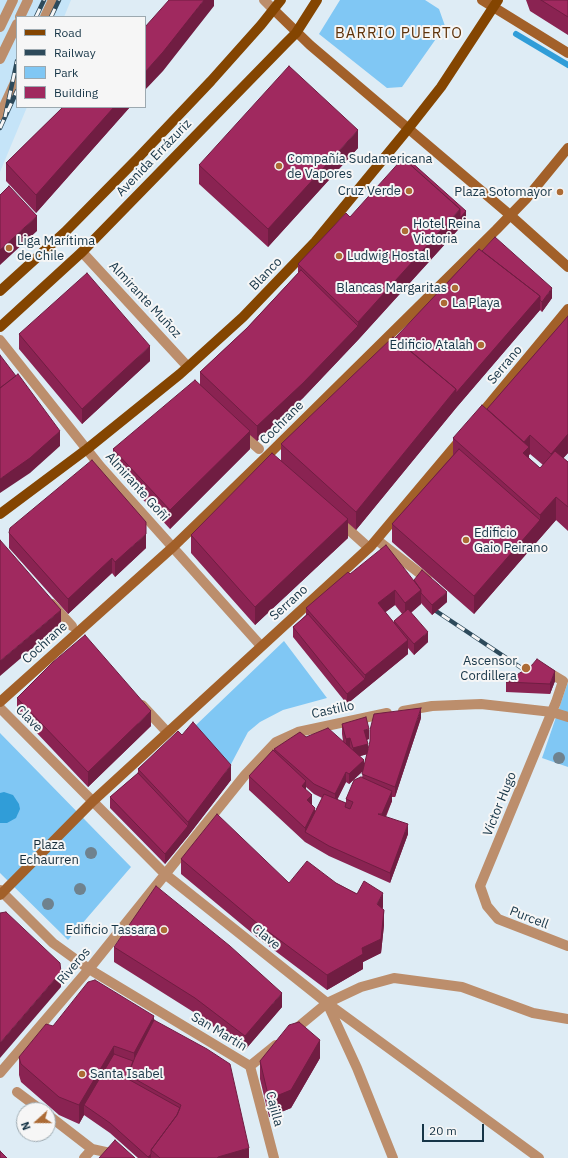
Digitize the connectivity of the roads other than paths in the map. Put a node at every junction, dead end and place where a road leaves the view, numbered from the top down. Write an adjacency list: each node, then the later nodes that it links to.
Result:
1 (13, 0): 13 (street)
2 (28, 0): 10 (street)
3 (53, 0): 11 (street)
4 (264, 0): 9 (street)
5 (281, 0): 9 (main road, Avenida Errázuriz)
6 (317, 0): 14 (main road, Avenida Errázuriz)
7 (482, 0): 8 (street)
8 (496, 4): 15 (street); 19 (main road, Blanco)
9 (274, 10): 14 (street); 24 (main road, Avenida Errázuriz)
10 (20, 16)
11 (45, 16)
12 (16, 26): 16 (street)
13 (0, 27)
14 (296, 33): 19 (street); 22 (main road, Avenida Errázuriz)
15 (568, 53)
16 (0, 59)
17 (16, 80): 18 (street)
18 (0, 115)
19 (408, 129): 21 (street); 28 (main road, Blanco)
20 (568, 148): 21 (street, Cochrane)
21 (510, 215): 23 (street); 35 (street, Cochrane)
22 (82, 252): 26 (main road, Avenida Errázuriz); 28 (street, Almirante Muñoz)
23 (568, 267)
24 (0, 291)
25 (568, 310): 34 (street, Serrano)
26 (0, 327)
27 (0, 340): 30 (street, Almirante Goñi)
28 (188, 367): 30 (main road, Blanco)
29 (230, 423): 31 (street)
30 (87, 449): 32 (main road, Blanco); 35 (street, Almirante Goñi)
31 (260, 449)
32 (0, 514)
33 (334, 517): 36 (street)
34 (377, 540): 36 (street, Serrano); 37 (street)
35 (173, 548): 40 (street, Almirante Goñi); 43 (street, Cochrane)
36 (369, 548): 40 (street, Serrano)
37 (427, 579)
38 (44, 595): 39 (street)
39 (72, 626)
40 (261, 646): 47 (street, Serrano)
41 (536, 666): 45 (street, Víctor Hugo)
42 (137, 700): 47 (street)
43 (0, 702)
44 (0, 708): 48 (street, Clave)
45 (552, 712): 46 (street, Castillo); 49 (street, Castillo); 51 (street, Víctor Hugo)
46 (568, 718)
47 (167, 732): 48 (street, Serrano)
48 (93, 801): 49 (street, Clave); 50 (street, Serrano)
49 (165, 874): 53 (street, Riveros); 54 (street, Clave)
50 (1, 892): 53 (street, San Martín)
51 (487, 906): 52 (street, Purcell)
52 (568, 946)
53 (89, 968): 56 (street, San Martín); 57 (street, Riveros)
54 (328, 1003): 55 (street, San Martín); 56 (street, San Martín); 65 (street); 66 (street, Clave)
55 (568, 1019)
56 (250, 1066): 64 (street, Cajilla)
57 (0, 1073)
58 (17, 1092): 59 (street)
59 (30, 1102)
60 (56, 1121): 61 (street)
61 (92, 1149): 62 (street); 63 (street)
62 (84, 1158)
63 (122, 1158)
64 (274, 1158)
65 (393, 1158)
66 (539, 1158)

